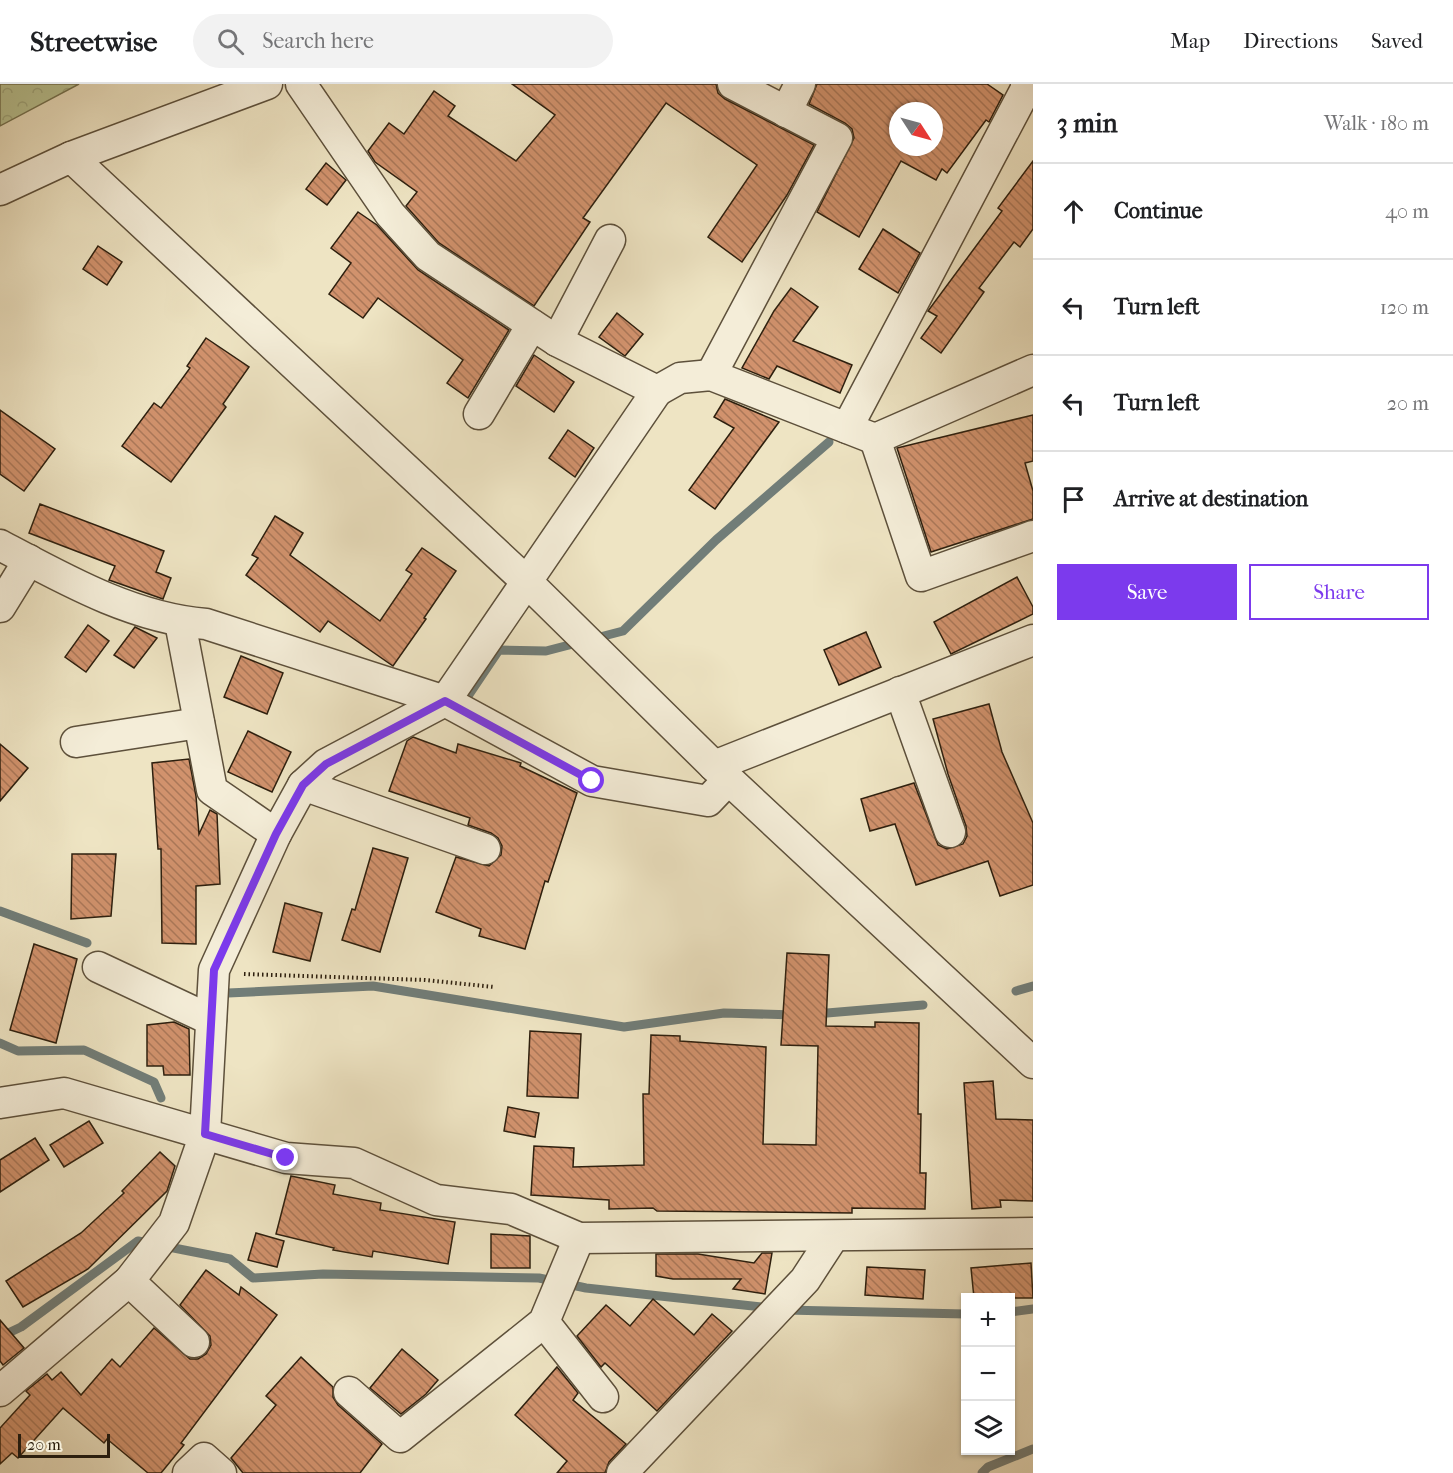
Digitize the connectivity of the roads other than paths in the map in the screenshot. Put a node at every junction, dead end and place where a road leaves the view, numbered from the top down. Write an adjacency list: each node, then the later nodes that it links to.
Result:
1 (267, 84): 7 (street)
2 (301, 84): 10 (street)
3 (733, 84): 6 (street)
4 (800, 84): 6 (street)
5 (1026, 84): 15 (street)
6 (786, 112): 12 (street)
7 (71, 157): 8 (street); 20 (street)
8 (0, 190)
9 (610, 240): 10 (street)
10 (544, 333): 13 (street); 14 (street)
11 (1033, 370): 16 (street)
12 (711, 375): 13 (street); 15 (street)
13 (657, 391): 20 (street)
14 (479, 414)
15 (847, 428): 16 (street)
16 (875, 439): 17 (street)
17 (1033, 536)
18 (0, 545): 19 (street)
19 (29, 560): 21 (street); 22 (street)
20 (526, 581): 25 (street); 28 (street)
21 (0, 607)
22 (180, 622): 25 (street); 26 (street)
23 (1033, 640): 24 (street)
24 (900, 692): 28 (street); 30 (street)
25 (445, 701): 28 (street); 29 (street)
26 (199, 723): 27 (street); 31 (street)
27 (76, 742)
28 (721, 773): 35 (street)
29 (303, 785): 31 (street); 32 (street)
30 (950, 832)
31 (276, 834): 34 (street)
32 (485, 849)
33 (98, 967): 34 (street)
34 (211, 1020): 37 (street)
35 (1033, 1063)
36 (0, 1103): 37 (street)
37 (205, 1134): 40 (street); 41 (street)
38 (1033, 1233): 39 (street)
39 (833, 1237): 40 (street); 49 (street)
40 (579, 1238): 42 (street)
41 (129, 1281): 43 (street); 44 (street)
42 (544, 1322): 45 (street); 46 (street)
43 (194, 1342)
44 (0, 1391)
45 (349, 1392)
46 (603, 1397)
47 (188, 1473): 48 (street)
48 (221, 1473)
49 (622, 1473)

